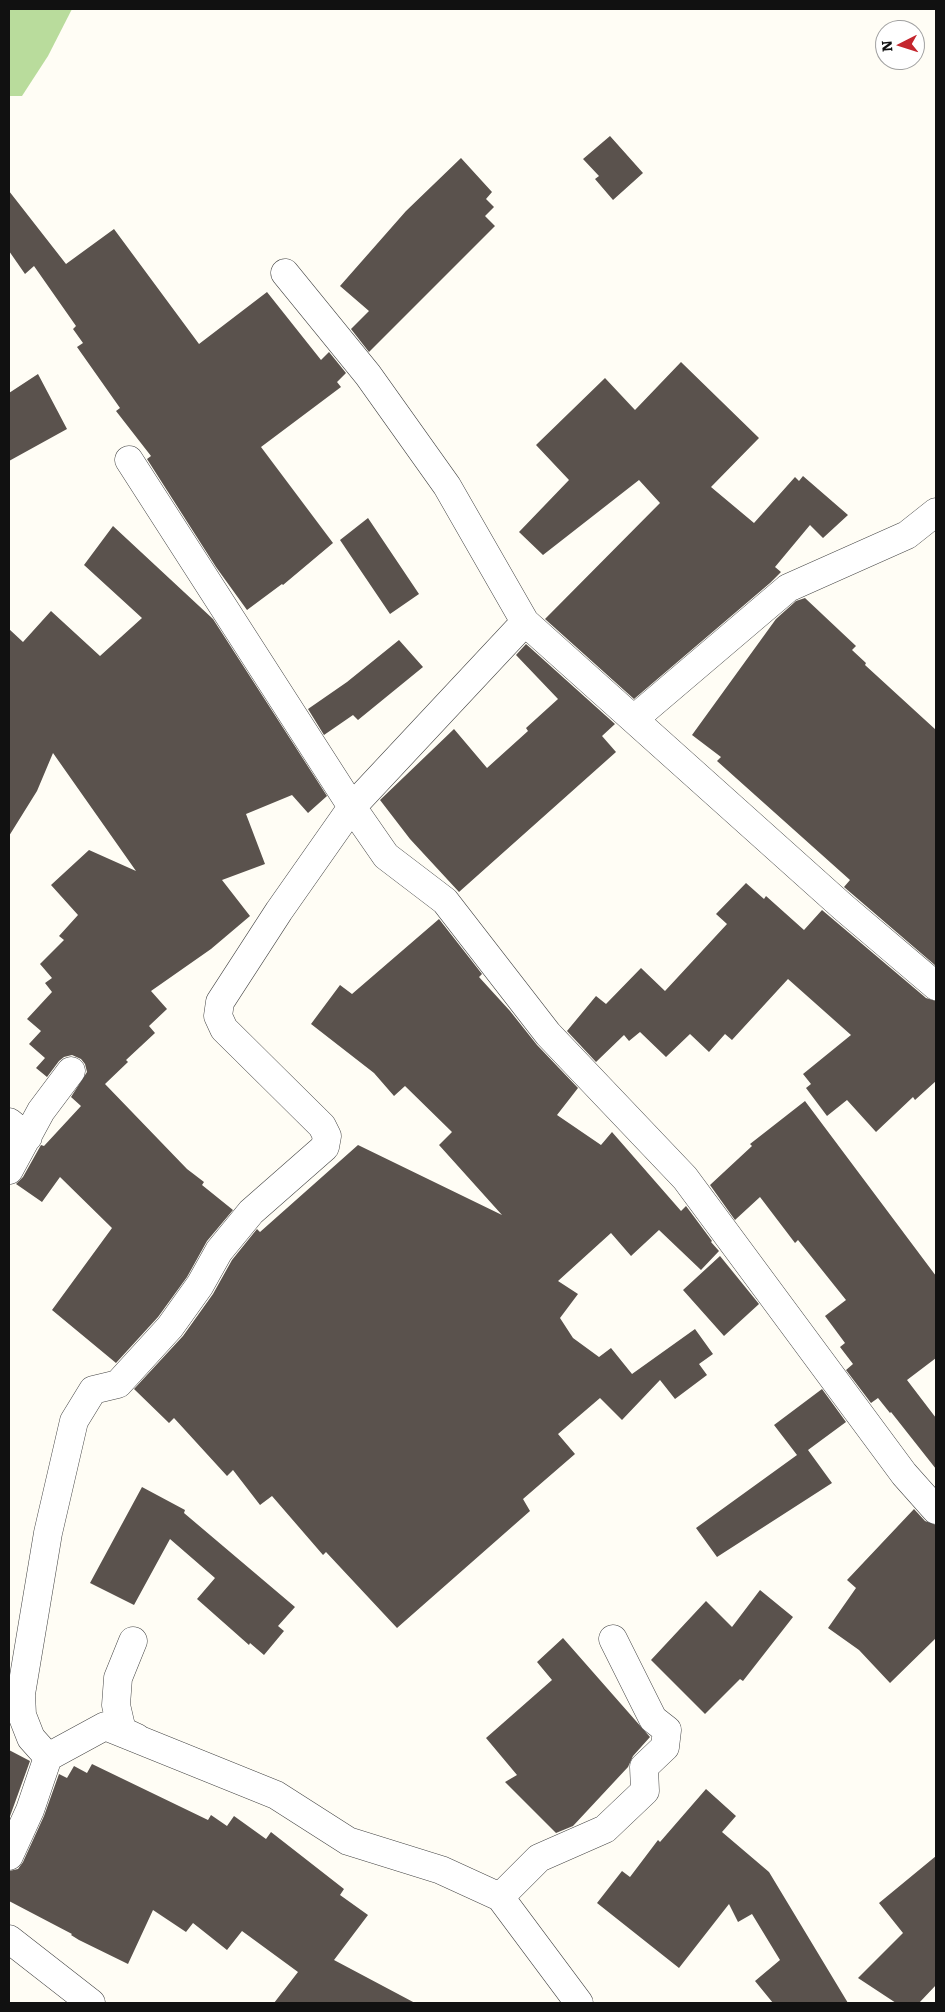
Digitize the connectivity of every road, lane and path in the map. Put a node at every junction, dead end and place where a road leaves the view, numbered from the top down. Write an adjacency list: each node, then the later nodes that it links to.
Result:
1 (285, 273): 4 (street)
2 (128, 460): 6 (street)
3 (936, 512): 5 (street)
4 (525, 622): 5 (street); 6 (street)
5 (634, 719): 7 (street)
6 (352, 807): 11 (street); 14 (street)
7 (936, 986)
8 (71, 1071): 9 (street)
9 (18, 1130): 10 (street)
10 (9, 1170)
11 (936, 1510)
12 (612, 1639): 17 (street)
13 (134, 1642): 15 (street)
14 (48, 1757): 15 (street); 16 (street)
15 (196, 1763): 17 (street)
16 (9, 1856)
17 (500, 1897): 20 (street)
18 (9, 1939): 19 (street)
19 (91, 2003)
20 (580, 2003)

